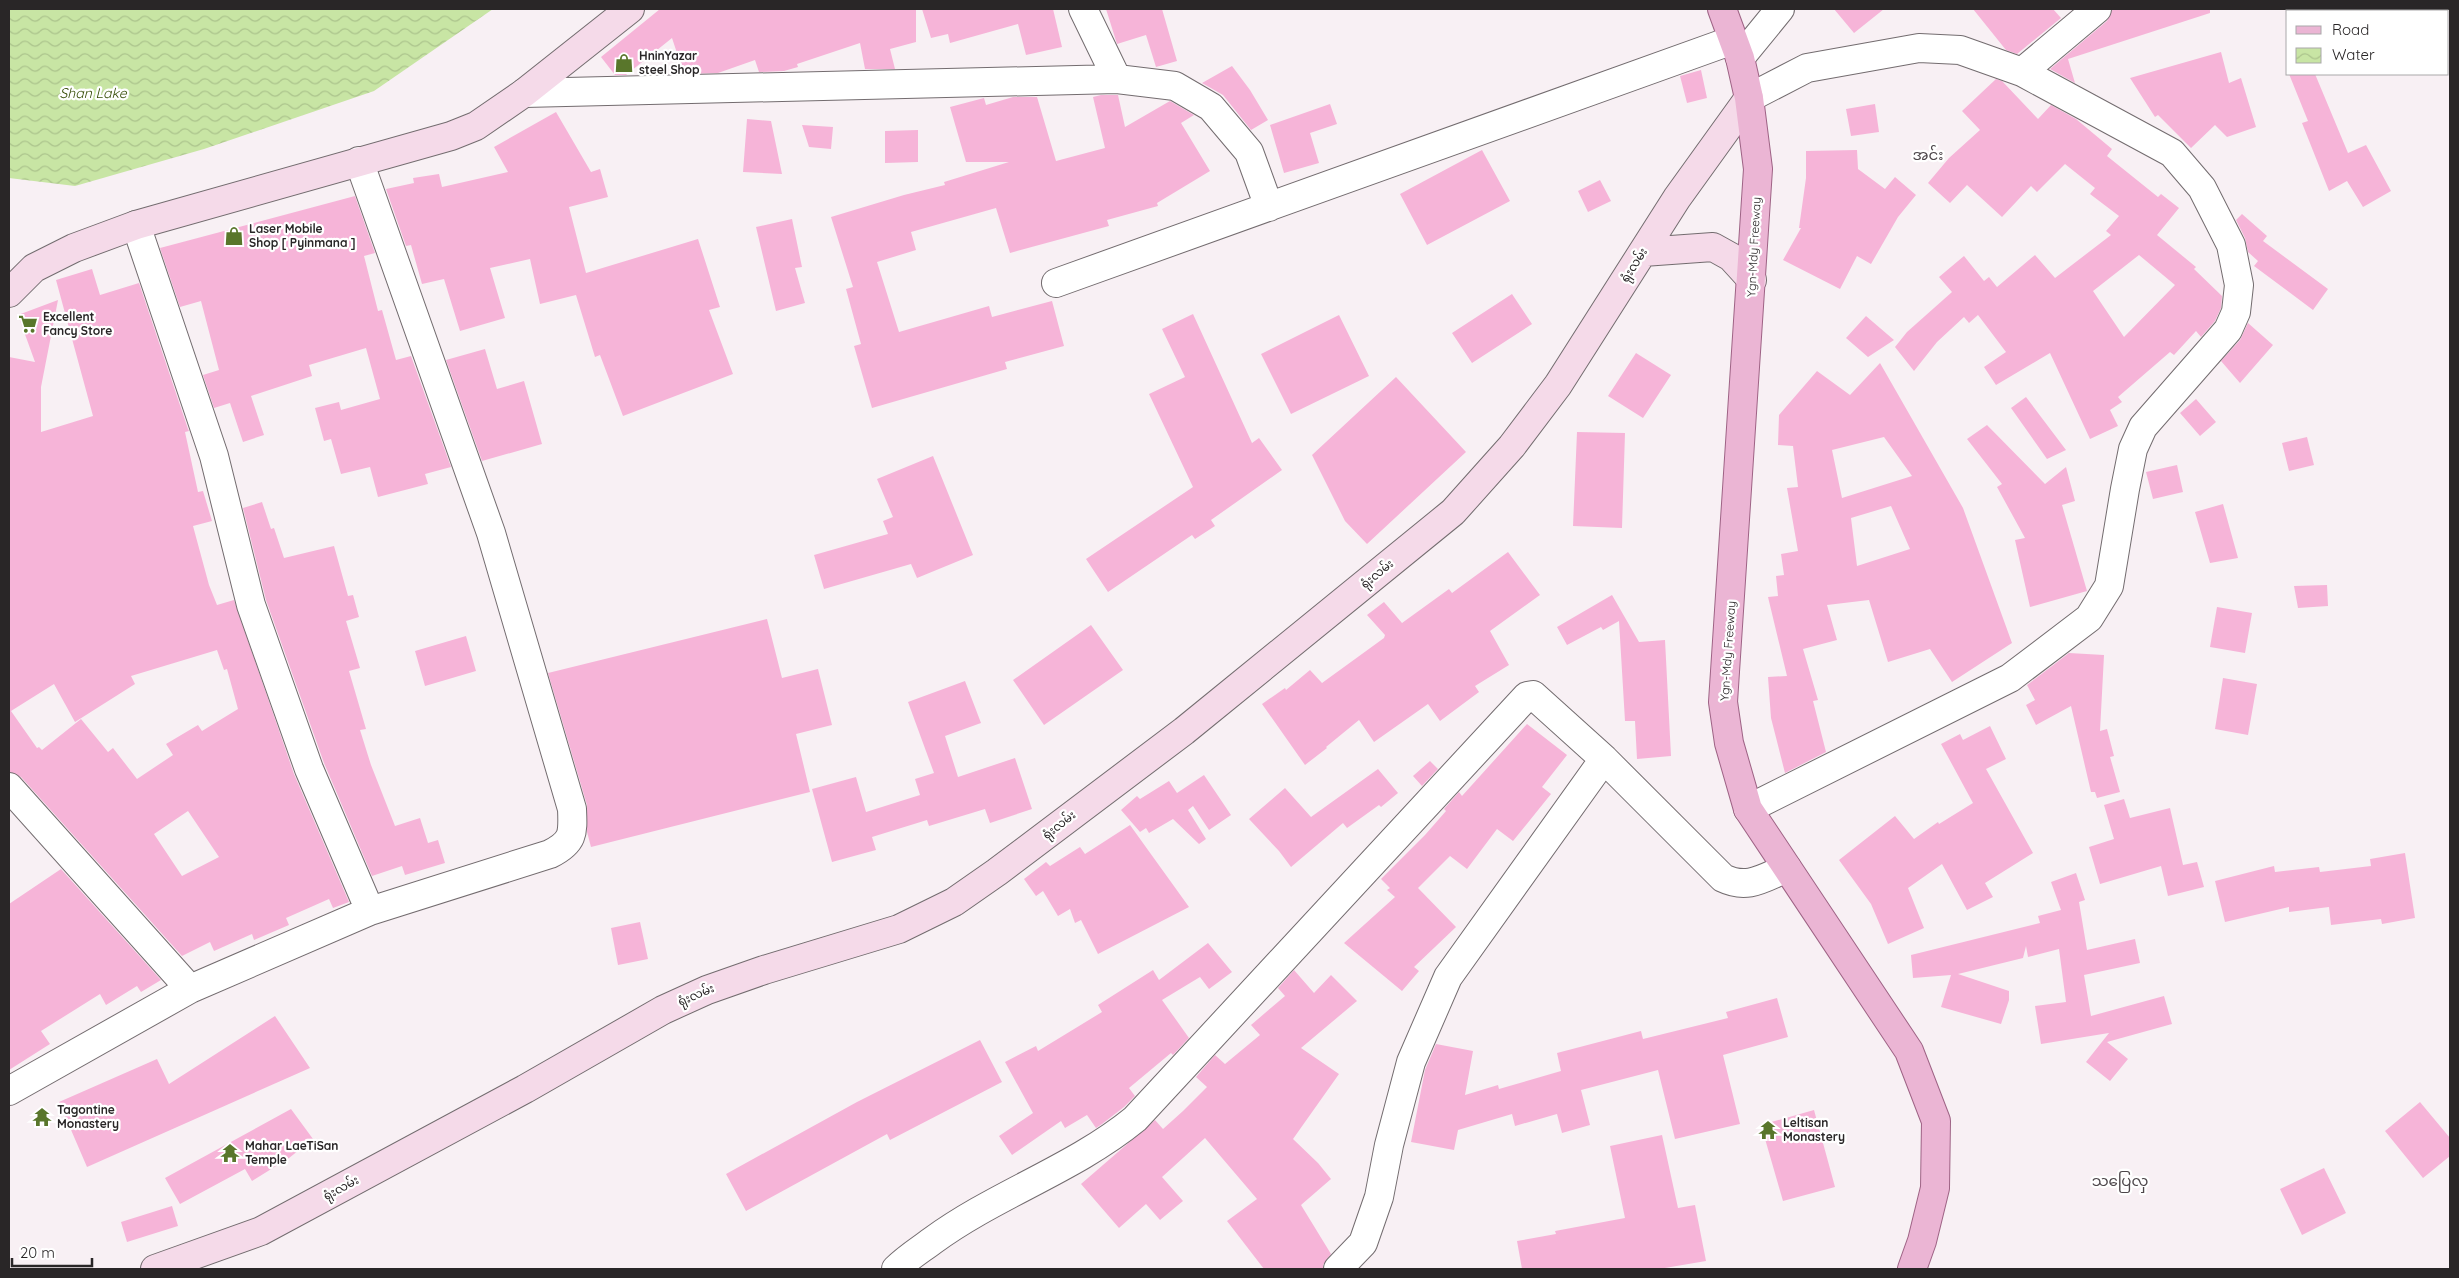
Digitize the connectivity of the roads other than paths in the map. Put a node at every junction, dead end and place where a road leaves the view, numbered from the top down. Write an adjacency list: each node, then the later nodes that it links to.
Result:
1 (630, 9): 9 (street)
2 (1083, 9): 8 (street)
3 (1722, 9): 6 (main road, Ygn-Mdy Freeway)
4 (1780, 9): 6 (street)
5 (2097, 9): 7 (street)
6 (1736, 49): 10 (main road, Ygn-Mdy Freeway); 12 (street)
7 (2022, 72): 10 (street); 20 (street)
8 (1117, 79): 9 (street); 12 (street)
9 (524, 93): 11 (street)
10 (1750, 98): 14 (street, ရုံးလမ်း); 15 (main road, Ygn-Mdy Freeway)
11 (359, 162): 13 (street); 22 (street)
12 (1269, 207): 16 (street)
13 (136, 225): 17 (street); 22 (street)
14 (1643, 252): 15 (street); 25 (street, ရုံးလမ်း)
15 (1752, 280): 20 (main road, Ygn-Mdy Freeway)
16 (1056, 282)
17 (9, 293)
18 (1604, 759): 21 (street); 26 (street); 27 (street)
19 (9, 787): 23 (street)
20 (1748, 809): 21 (main road, Ygn-Mdy Freeway)
21 (1787, 868): 28 (main road, Ygn-Mdy Freeway)
22 (370, 912): 23 (street)
23 (190, 989): 24 (street)
24 (9, 1091)
25 (155, 1269)
26 (896, 1269)
27 (1338, 1269)
28 (1912, 1269)

